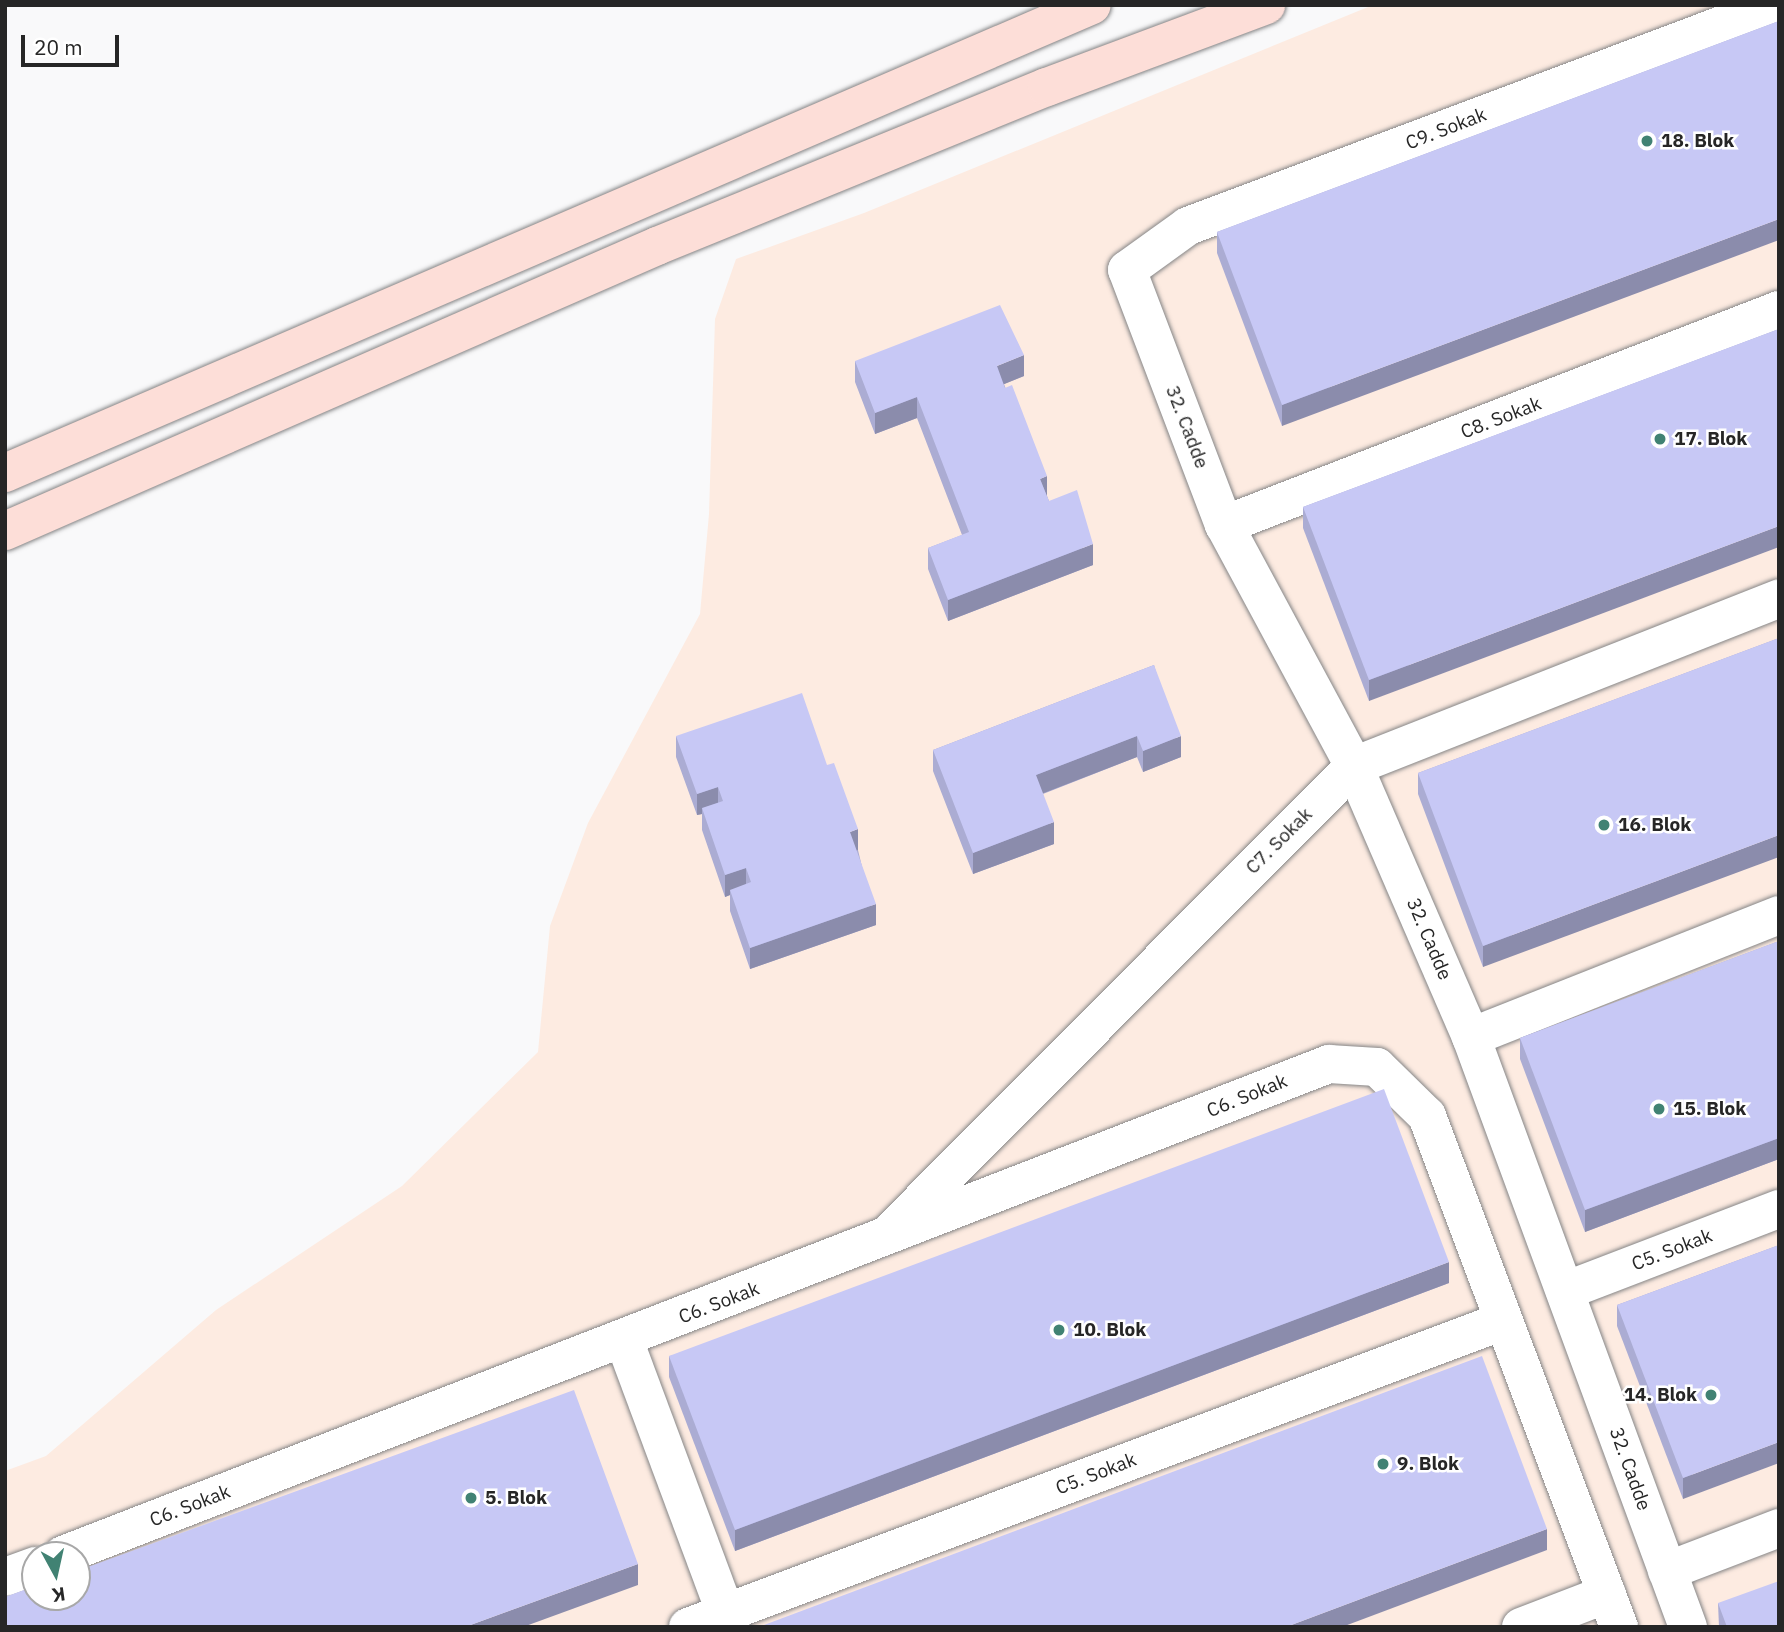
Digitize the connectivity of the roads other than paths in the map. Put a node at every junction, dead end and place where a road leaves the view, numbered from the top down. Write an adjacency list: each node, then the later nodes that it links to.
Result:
1 (1092, 5): 6 (main road)
2 (1266, 5): 8 (main road)
3 (1777, 6): 4 (street, C9. Sokak)
4 (1127, 270): 7 (street, 32. Cadde)
5 (1779, 310): 7 (street, C8. Sokak)
6 (5, 473)
7 (1224, 526): 10 (street, 32. Cadde)
8 (5, 531)
9 (1779, 599): 10 (street, C7. Sokak)
10 (1354, 766): 12 (street, 32. Cadde); 14 (street, C7. Sokak)
11 (1779, 915): 12 (street)
12 (1471, 1037): 15 (street, 32. Cadde)
13 (1779, 1209): 15 (street, C5. Sokak)
14 (882, 1240): 16 (street, C6. Sokak); 17 (street, C6. Sokak)
15 (1565, 1291): 20 (street, 32. Cadde)
16 (1503, 1321): 21 (street); 22 (street, C5. Sokak)
17 (624, 1340): 19 (street, C6. Sokak); 22 (street)
18 (1779, 1528): 20 (street)
19 (91, 1544)
20 (1667, 1572): 25 (street, 32. Cadde)
21 (1614, 1610): 24 (street)
22 (728, 1620): 23 (street, C5. Sokak)
23 (688, 1627)
24 (1521, 1627)
25 (1688, 1627)

